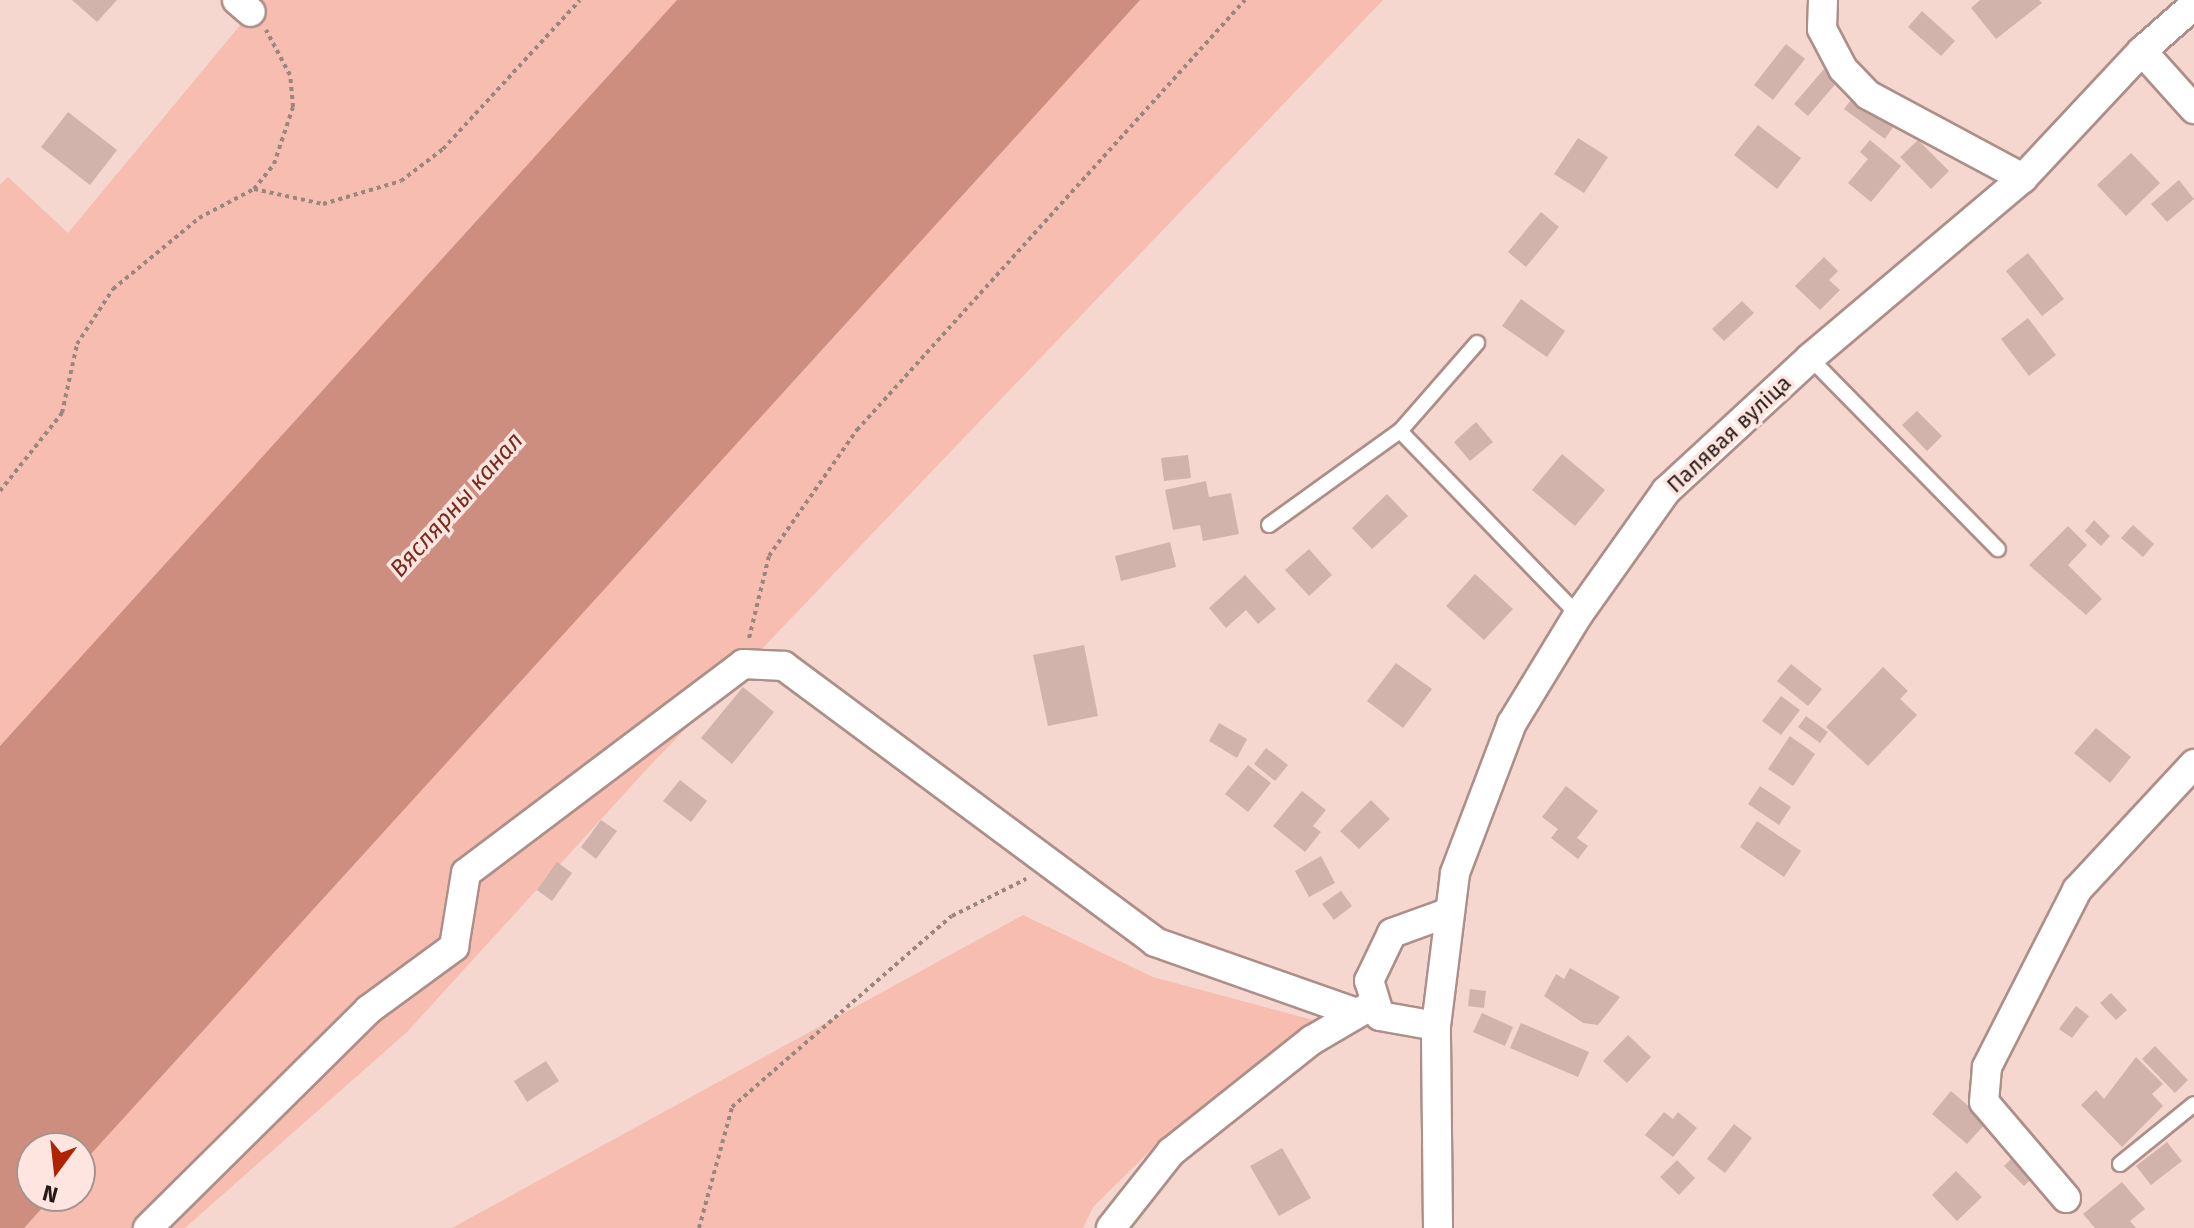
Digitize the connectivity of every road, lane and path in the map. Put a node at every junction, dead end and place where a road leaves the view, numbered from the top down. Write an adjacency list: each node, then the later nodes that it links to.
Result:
1 (580, 0): 9 (path)
2 (1245, 0): 17 (path)
3 (1823, 0): 8 (street)
4 (2194, 5): 6 (street, Палявая вуліца)
5 (244, 6): 9 (path)
6 (2142, 51): 7 (street); 8 (street, Палявая вуліца)
7 (2194, 109)
8 (2023, 178): 11 (street, Палявая вуліца)
9 (254, 189): 13 (path)
10 (1477, 343): 12 (lane)
11 (1810, 358): 15 (lane); 16 (street, Палявая вуліца)
12 (1400, 431): 14 (lane); 16 (lane)
13 (0, 491)
14 (1269, 525)
15 (1998, 549)
16 (1578, 615): 20 (street, Палявая вуліца)
17 (743, 664): 19 (street); 26 (street)
18 (2194, 764): 25 (street)
19 (1049, 867): 21 (street); 27 (path)
20 (1447, 913): 21 (street); 22 (street, Палявая вуліца)
21 (1363, 1009): 22 (street); 28 (street)
22 (1436, 1026): 29 (street, Палявая вуліца)
23 (2194, 1104): 24 (lane)
24 (2120, 1164)
25 (2066, 1198)
26 (148, 1228)
27 (699, 1228)
28 (1111, 1228)
29 (1438, 1228)

